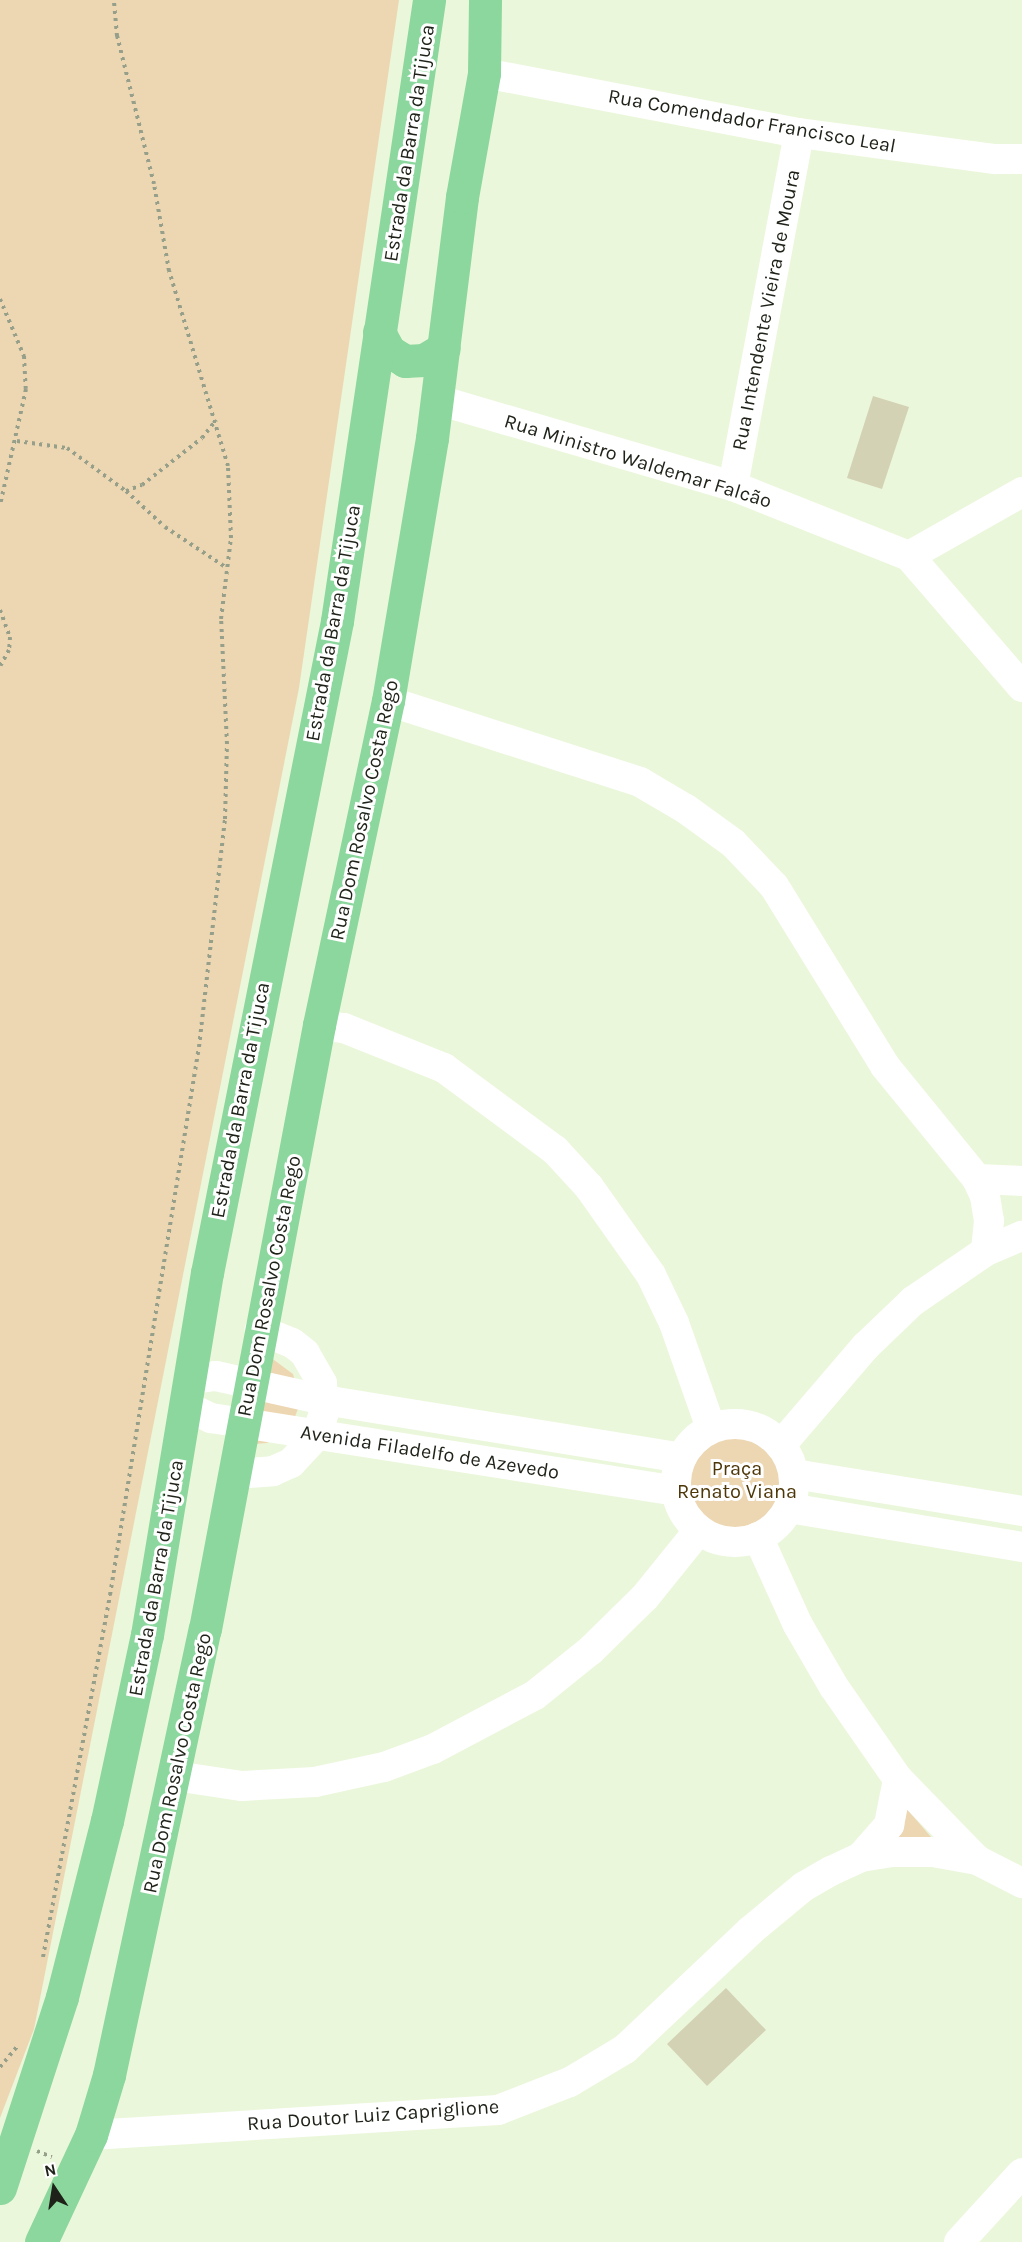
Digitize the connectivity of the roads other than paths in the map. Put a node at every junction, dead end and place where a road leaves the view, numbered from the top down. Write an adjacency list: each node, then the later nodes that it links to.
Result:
1 (429, 0): 6 (main road, Estrada da Barra da Tijuca)
2 (485, 0): 3 (main road)
3 (484, 73): 4 (street, Rua Comendador Francisco Leal); 7 (main road)
4 (799, 134): 5 (street, Rua Comendador Francisco Leal); 9 (street, Rua Intendente Vieira de Moura)
5 (1022, 159)
6 (379, 332): 7 (main road); 21 (main road, Estrada da Barra da Tijuca)
7 (444, 348): 8 (main road)
8 (438, 400): 9 (street, Rua Ministro Waldemar Falcão); 13 (main road, Rua Dom Rosalvo Costa Rego)
9 (733, 486): 11 (street, Rua Ministro Waldemar Falcão)
10 (1022, 492): 11 (street)
11 (909, 556): 12 (street, Rua Ministro Waldemar Falcão)
12 (1022, 687)
13 (388, 701): 14 (main road, Rua Dom Rosalvo Costa Rego); 15 (street)
14 (319, 1025): 19 (main road, Rua Dom Rosalvo Costa Rego); 24 (street)
15 (977, 1179): 16 (street); 18 (street)
16 (1022, 1181)
17 (1022, 1236): 18 (street)
18 (986, 1251): 26 (street)
19 (260, 1330): 20 (main road, Rua Dom Rosalvo Costa Rego); 22 (street)
20 (251, 1386): 21 (street, Avenida Filadelfo de Azevedo); 22 (street, Avenida Filadelfo de Azevedo); 23 (main road, Rua Dom Rosalvo Costa Rego)
21 (188, 1393): 23 (street, Avenida Filadelfo de Azevedo); 43 (main road, Estrada da Barra da Tijuca)
22 (324, 1400): 25 (street); 27 (street, Avenida Filadelfo de Azevedo)
23 (243, 1423): 25 (street, Avenida Filadelfo de Azevedo); 28 (main road, Rua Dom Rosalvo Costa Rego)
24 (711, 1428): 26 (street); 27 (street)
25 (317, 1435): 28 (street); 30 (street, Avenida Filadelfo de Azevedo)
26 (781, 1445): 29 (street)
27 (681, 1458): 30 (street)
28 (234, 1474): 36 (main road, Rua Dom Rosalvo Costa Rego)
29 (794, 1474): 31 (street); 32 (street)
30 (676, 1491): 33 (street)
31 (789, 1508): 34 (street); 35 (street)
32 (1022, 1511)
33 (699, 1530): 34 (street); 36 (street)
34 (758, 1537): 37 (street)
35 (1022, 1547)
36 (175, 1776): 41 (main road, Rua Dom Rosalvo Costa Rego)
37 (898, 1779): 38 (street, Rua Doutor Luiz Capriglione); 39 (street)
38 (861, 1857): 39 (street, Rua Doutor Luiz Capriglione); 41 (street, Rua Doutor Luiz Capriglione)
39 (977, 1860): 40 (street)
40 (1022, 1883)
41 (91, 2134): 44 (main road, Rua Dom Rosalvo Costa Rego)
42 (1022, 2174): 45 (street)
43 (0, 2188)
44 (41, 2242)
45 (959, 2242)

